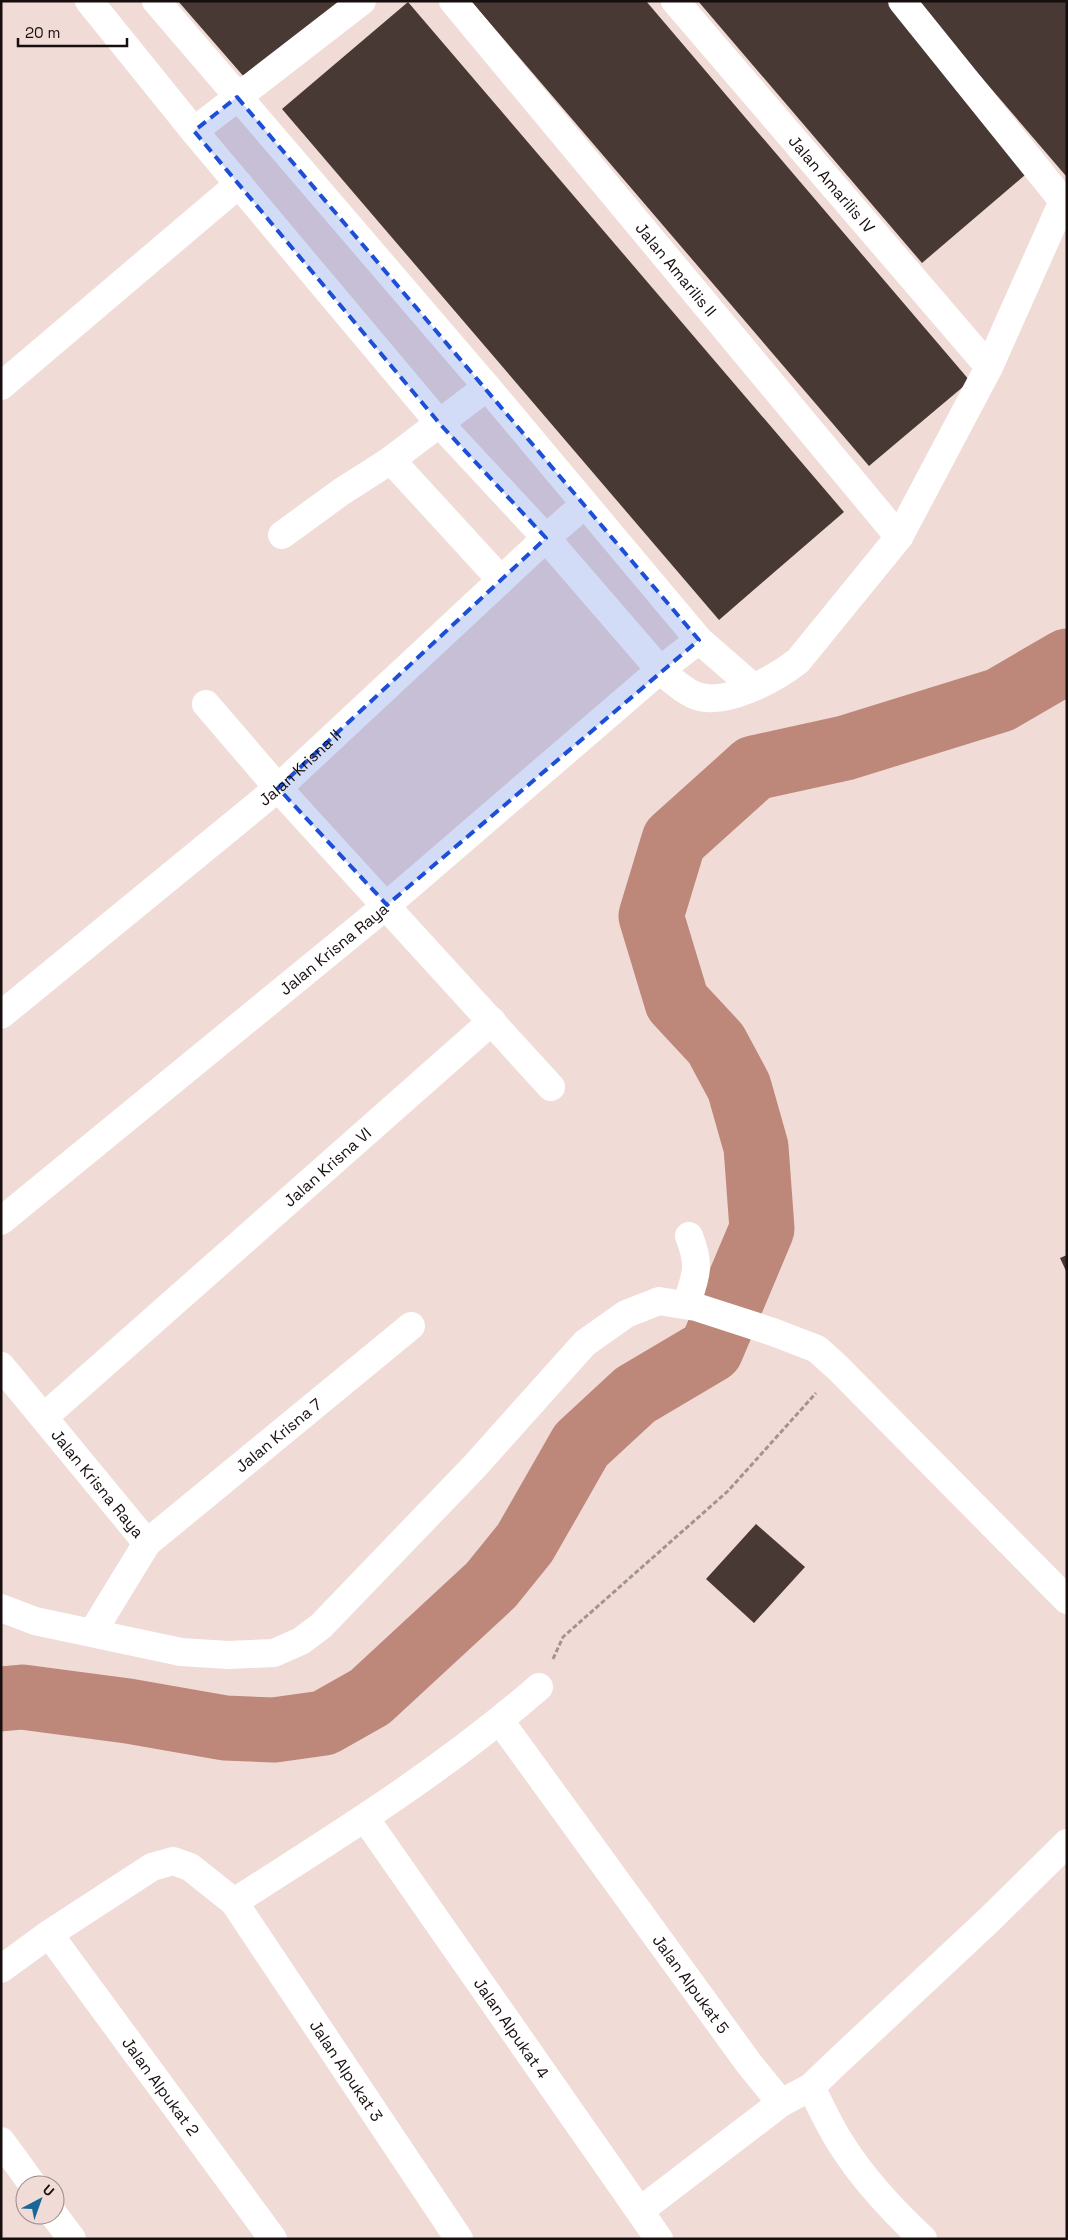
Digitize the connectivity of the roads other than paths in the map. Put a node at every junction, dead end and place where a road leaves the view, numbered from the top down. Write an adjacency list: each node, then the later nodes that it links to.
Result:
1 (90, 1): 8 (street)
2 (156, 1): 7 (street)
3 (362, 1): 7 (street)
4 (453, 1): 18 (street, Jalan Amarilis II)
5 (675, 1): 11 (street, Jalan Amarilis IV)
6 (902, 1): 10 (street)
7 (237, 97): 8 (street); 13 (street)
8 (194, 131): 9 (street)
9 (240, 184): 12 (street); 14 (street)
10 (1065, 199): 11 (street)
11 (989, 367): 18 (street)
12 (1, 386)
13 (487, 387): 14 (street); 16 (street)
14 (440, 424): 15 (street); 19 (street)
15 (391, 460): 17 (street); 20 (street)
16 (584, 505): 19 (street, Jalan Krisna II); 21 (street)
17 (282, 535)
18 (899, 537): 23 (street)
19 (546, 538): 20 (street, Jalan Krisna II); 22 (street)
20 (501, 580): 25 (street, Jalan Krisna II)
21 (700, 640): 22 (street, Jalan Krisna Raya); 23 (street)
22 (660, 670): 23 (street); 26 (street, Jalan Krisna Raya)
23 (752, 687)
24 (206, 704): 25 (street)
25 (278, 788): 26 (street); 27 (street, Jalan Krisna II)
26 (387, 905): 28 (street); 30 (street, Jalan Krisna Raya)
27 (1, 1015)
28 (492, 1021): 29 (street); 35 (street, Jalan Krisna VI)
29 (551, 1087)
30 (1, 1220)
31 (689, 1236): 32 (street)
32 (691, 1306): 37 (street); 39 (street)
33 (411, 1326): 36 (street, Jalan Krisna 7)
34 (1, 1366): 35 (street, Jalan Krisna Raya)
35 (44, 1417): 36 (street, Jalan Krisna Raya)
36 (147, 1543): 39 (street, Jalan Krisna Raya)
37 (1067, 1600)
38 (1, 1608): 39 (street)
39 (92, 1633)
40 (539, 1687): 41 (street)
41 (500, 1721): 42 (street); 48 (street, Jalan Alpukat 5)
42 (365, 1818): 44 (street); 51 (street, Jalan Alpukat 4)
43 (1067, 1843): 47 (street)
44 (234, 1902): 45 (street, Jalan Alpukat 3); 55 (street, Jalan Alpukat 3)
45 (49, 1934): 46 (street, Jalan Alpukat 3); 54 (street, Jalan Alpukat 2)
46 (1, 1969)
47 (811, 2087): 48 (street); 57 (street)
48 (781, 2103): 51 (street)
49 (1, 2141): 50 (street)
50 (17, 2175)
51 (641, 2210): 56 (street, Jalan Alpukat 4)
52 (62, 2225): 53 (street)
53 (72, 2239)
54 (273, 2239)
55 (459, 2239)
56 (659, 2239)
57 (923, 2239)

